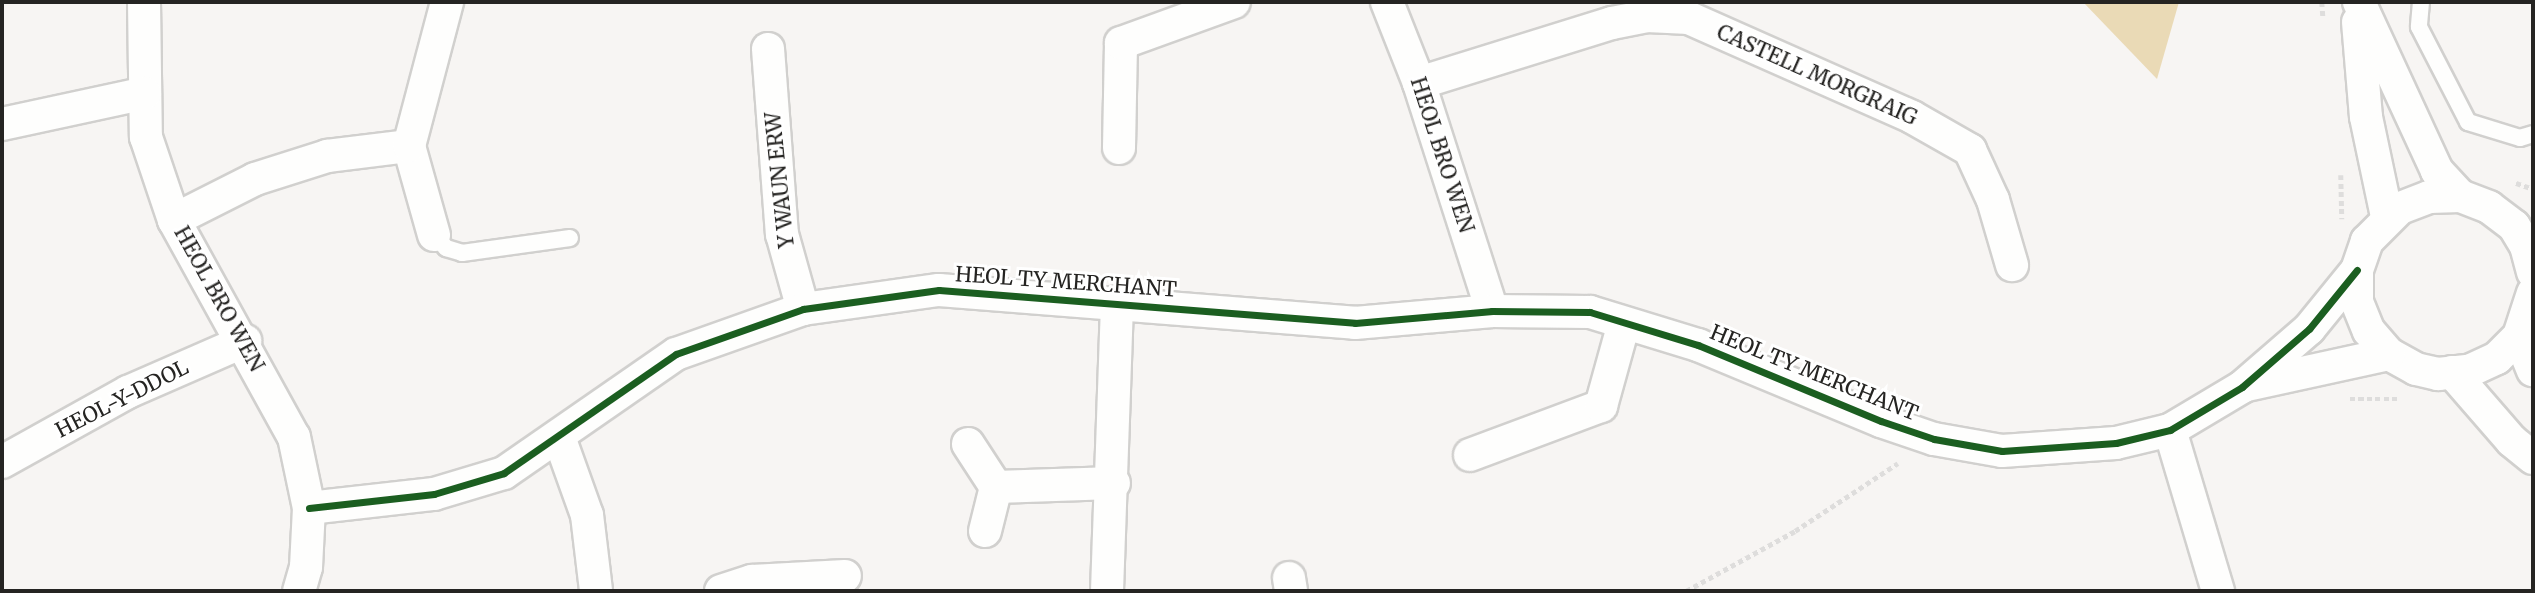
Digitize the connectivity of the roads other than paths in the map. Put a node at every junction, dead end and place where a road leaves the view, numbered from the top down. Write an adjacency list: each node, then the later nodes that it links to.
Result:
1 (144, 2): 9 (street, HEOL BRO WEN)
2 (447, 2): 12 (street)
3 (1234, 2): 13 (street)
4 (1387, 2): 8 (street, HEOL BRO WEN)
5 (2358, 2): 14 (street); 15 (street)
6 (2421, 2): 11 (lane)
7 (768, 49): 25 (street, Y WAUN ERW)
8 (1419, 83): 20 (street, CASTELL MORGRAIG); 26 (street, HEOL BRO WEN)
9 (145, 93): 10 (street); 16 (street, HEOL BRO WEN)
10 (2, 124)
11 (2533, 134)
12 (409, 146): 16 (street); 17 (street)
13 (1119, 148)
14 (2460, 196): 15 (street); 18 (street)
15 (2386, 217): 21 (street)
16 (174, 220): 29 (street, HEOL BRO WEN)
17 (434, 235): 19 (lane)
18 (2527, 235): 22 (street)
19 (570, 238)
20 (2012, 265)
21 (2357, 270): 30 (street); 33 (street, HEOL TY MERCHANT)
22 (2533, 272)
23 (2533, 293): 28 (street)
24 (1118, 302): 25 (street, HEOL TY MERCHANT); 26 (street, HEOL TY MERCHANT); 40 (street)
25 (803, 309): 35 (street, HEOL TY MERCHANT)
26 (1492, 311): 27 (street, HEOL TY MERCHANT)
27 (1625, 323): 34 (street, HEOL TY MERCHANT); 37 (street)
28 (2519, 336): 31 (street); 32 (street)
29 (244, 341): 39 (street, HEOL-Y-DDOL); 42 (street, HEOL BRO WEN)
30 (2389, 354): 32 (street); 33 (street, HEOL TY MERCHANT)
31 (2533, 370)
32 (2452, 372): 38 (street)
33 (2242, 387): 34 (street, HEOL TY MERCHANT)
34 (2170, 430): 49 (street)
35 (559, 437): 42 (street, HEOL TY MERCHANT); 46 (street)
36 (968, 444): 41 (street)
37 (1470, 456)
38 (2533, 458)
39 (2, 462)
40 (1114, 483): 41 (street); 48 (street)
41 (996, 487): 43 (street)
42 (309, 508): 45 (street, HEOL BRO WEN)
43 (985, 531)
44 (845, 576): 47 (street)
45 (299, 591)
46 (596, 591)
47 (721, 591)
48 (1107, 591)
49 (2218, 591)

